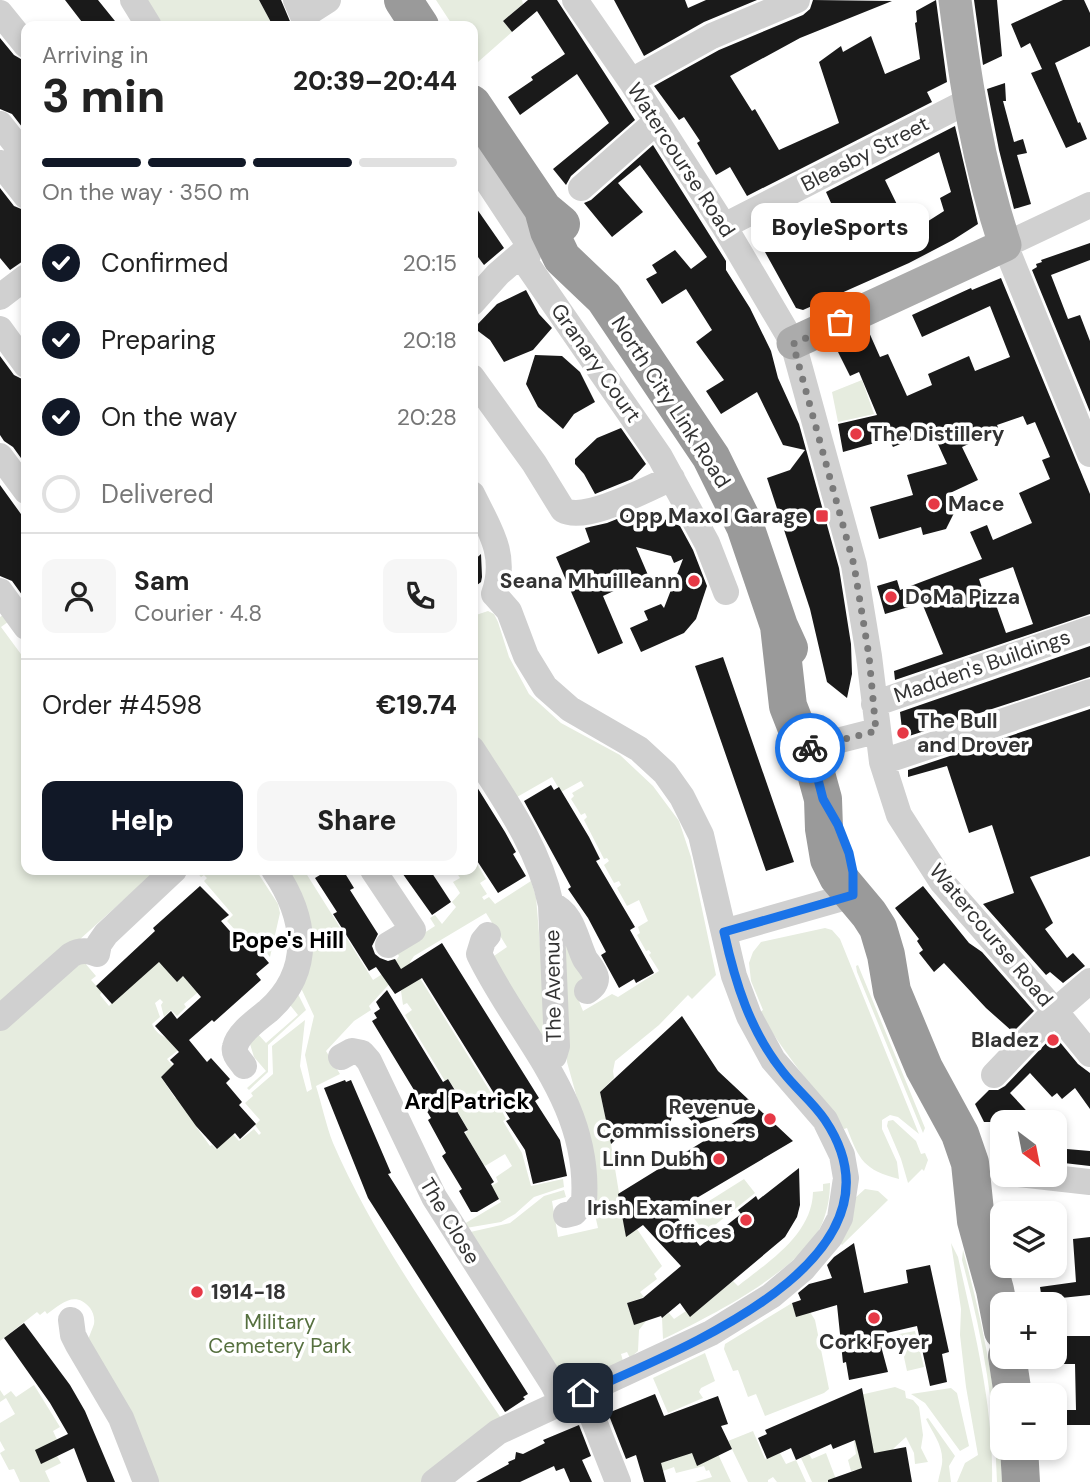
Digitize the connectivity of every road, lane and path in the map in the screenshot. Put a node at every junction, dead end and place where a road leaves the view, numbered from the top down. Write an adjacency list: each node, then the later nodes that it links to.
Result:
1 (133, 0): 9 (street)
2 (328, 0): 8 (street)
3 (403, 0): 10 (highway)
4 (575, 0): 12 (street, Watercourse Road)
5 (797, 0): 12 (street)
6 (955, 0): 13 (main road)
7 (0, 13): 11 (street)
8 (303, 14)
9 (146, 21)
10 (417, 21)
11 (21, 39)
12 (631, 81): 15 (street, Watercourse Road)
13 (968, 100): 23 (street, Bleasby Street); 25 (main road)
14 (478, 114): 24 (highway, North City Link Road)
15 (657, 121): 20 (street); 23 (street, Watercourse Road)
16 (0, 124): 17 (street)
17 (21, 151)
18 (0, 163): 21 (street)
19 (478, 164): 24 (street)
20 (581, 188)
21 (21, 190)
22 (1090, 205): 25 (street)
23 (724, 226): 28 (street, Watercourse Road)
24 (546, 227): 26 (street); 35 (street, Granary Court); 45 (highway, North City Link Road)
25 (1005, 245): 28 (main road); 31 (street)
26 (478, 296)
27 (0, 329): 29 (street)
28 (793, 344): 43 (street, Watercourse Road)
29 (21, 358)
30 (478, 385): 35 (street)
31 (1079, 398): 32 (street)
32 (1090, 454)
33 (0, 456): 34 (street)
34 (21, 484)
35 (678, 488): 38 (street, Granary Court)
36 (478, 506): 39 (street)
37 (0, 591): 40 (street)
38 (726, 592)
39 (483, 597): 53 (street)
40 (21, 620)
41 (1090, 629): 43 (street, Madden's Buildings)
42 (1090, 692): 47 (street)
43 (874, 704): 44 (street, Watercourse Road)
44 (876, 731): 45 (street); 47 (street, Watercourse Road)
45 (809, 748): 51 (highway, North City Link Road)
46 (478, 759): 52 (street, The Avenue)
47 (882, 762): 58 (street, Watercourse Road)
48 (169, 875): 59 (street)
49 (277, 875): 63 (street)
50 (376, 875): 55 (street)
51 (853, 895): 53 (street); 68 (highway, North City Link Road)
52 (551, 905): 57 (street, The Avenue); 62 (street, The Avenue)
53 (724, 932): 70 (street)
54 (488, 935): 62 (street, The Avenue)
55 (388, 945)
56 (1090, 981): 58 (street)
57 (587, 991)
58 (1055, 1011): 60 (street, Watercourse Road); 64 (street)
59 (0, 1018)
60 (1090, 1054)
61 (341, 1056): 70 (street, The Close)
62 (544, 1062): 67 (street, The Avenue)
63 (244, 1066)
64 (994, 1075)
65 (1068, 1180): 66 (street)
66 (1090, 1182)
67 (566, 1215)
68 (995, 1292)
69 (71, 1320): 72 (street)
70 (573, 1397): 73 (street); 74 (street)
71 (1020, 1460): 75 (highway)
72 (146, 1482)
73 (433, 1482)
74 (618, 1482)
75 (1021, 1482)

